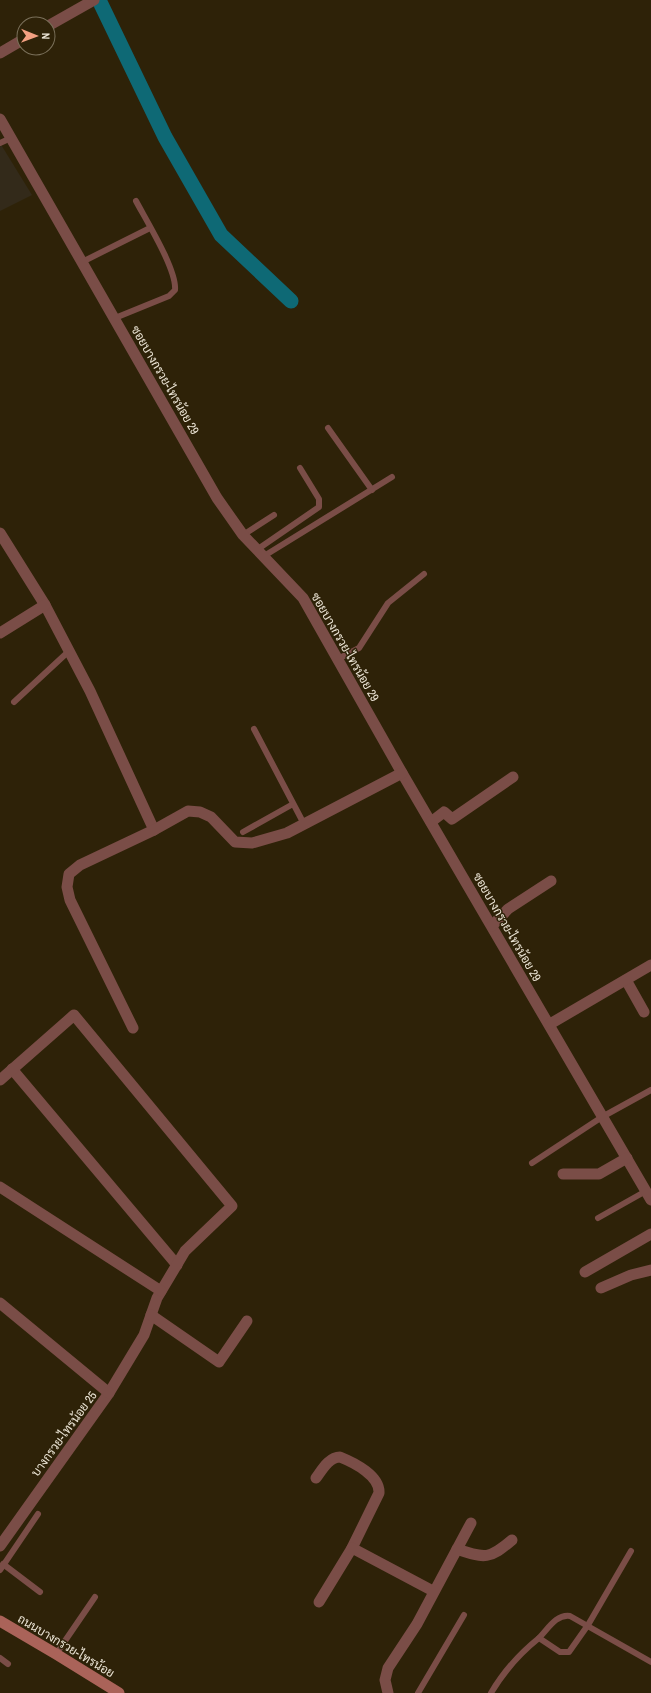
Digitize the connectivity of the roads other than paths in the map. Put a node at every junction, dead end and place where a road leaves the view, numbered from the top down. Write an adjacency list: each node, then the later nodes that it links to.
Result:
1 (91, 1): 2 (street)
2 (56, 21)
3 (16, 44): 4 (street)
4 (0, 53)
5 (0, 119): 6 (street, ซอยบางกรวย-ไทรน้อย 29)
6 (11, 138): 7 (lane); 10 (street, ซอยบางกรวย-ไทรน้อย 29)
7 (0, 143)
8 (136, 201): 9 (lane)
9 (150, 228): 10 (lane); 11 (lane)
10 (82, 262): 11 (street, ซอยบางกรวย-ไทรน้อย 29)
11 (114, 318): 18 (street, ซอยบางกรวย-ไทรน้อย 29)
12 (328, 428): 15 (lane)
13 (300, 468): 19 (lane)
14 (392, 477): 15 (lane)
15 (372, 490): 19 (lane)
16 (274, 515): 18 (lane)
17 (0, 533): 21 (street)
18 (243, 535): 19 (street, ซอยบางกรวย-ไทรน้อย 29)
19 (261, 553): 24 (street, ซอยบางกรวย-ไทรน้อย 29)
20 (424, 574): 24 (lane)
21 (45, 605): 22 (street); 23 (street)
22 (0, 633)
23 (69, 651): 25 (lane); 32 (street)
24 (338, 659): 27 (street, ซอยบางกรวย-ไทรน้อย 29)
25 (14, 702)
26 (254, 729): 29 (lane)
27 (402, 774): 30 (street, ซอยบางกรวย-ไทรน้อย 29); 31 (street)
28 (513, 778): 30 (street)
29 (293, 804): 31 (lane); 33 (lane)
30 (431, 822): 35 (street, ซอยบางกรวย-ไทรน้อย 29)
31 (304, 824): 32 (street)
32 (154, 830): 40 (street)
33 (243, 832)
34 (551, 881): 35 (street)
35 (492, 926): 39 (street, ซอยบางกรวย-ไทรน้อย 29)
36 (651, 965): 37 (street)
37 (626, 980): 38 (street); 39 (street)
38 (644, 1012)
39 (550, 1024): 44 (street, ซอยบางกรวย-ไทรน้อย 29)
40 (134, 1028)
41 (12, 1070): 42 (street); 52 (street); 52 (street)
42 (0, 1080)
43 (651, 1090): 44 (lane)
44 (602, 1117): 45 (street, ซอยบางกรวย-ไทรน้อย 29); 46 (lane)
45 (627, 1158): 47 (street); 49 (street, ซอยบางกรวย-ไทรน้อย 29)
46 (532, 1163)
47 (563, 1174)
48 (0, 1187): 56 (street)
49 (648, 1195): 50 (lane)
50 (598, 1218)
51 (651, 1234): 54 (street)
52 (177, 1264): 56 (street)
53 (651, 1270): 55 (street)
54 (586, 1272)
55 (601, 1288)
56 (161, 1291): 58 (street)
57 (0, 1303): 60 (street, บางกรวย-ไทรน้อย 25)
58 (151, 1315): 59 (street); 60 (street)
59 (247, 1321)
60 (109, 1393): 65 (street, บางกรวย-ไทรน้อย 25)
61 (316, 1478): 66 (street)
62 (38, 1514): 69 (lane)
63 (471, 1523): 67 (street)
64 (512, 1540): 67 (street)
65 (0, 1546)
66 (352, 1548): 70 (street); 73 (street)
67 (457, 1549): 70 (street)
68 (631, 1551): 76 (lane)
69 (2, 1567): 71 (lane)
70 (433, 1591): 83 (street)
71 (40, 1592)
72 (95, 1596): 78 (lane)
73 (319, 1602)
74 (464, 1615): 84 (lane)
75 (0, 1621): 78 (main road, ถนนบางกรวย-ไทรน้อย)
76 (588, 1625): 77 (lane); 77 (lane); 80 (lane)
77 (538, 1638): 85 (lane)
78 (56, 1654): 82 (main road, ถนนบางกรวย-ไทรน้อย)
79 (0, 1658): 81 (lane)
80 (651, 1662)
81 (8, 1664)
82 (119, 1693)
83 (388, 1693)
84 (418, 1693)
85 (491, 1693)

